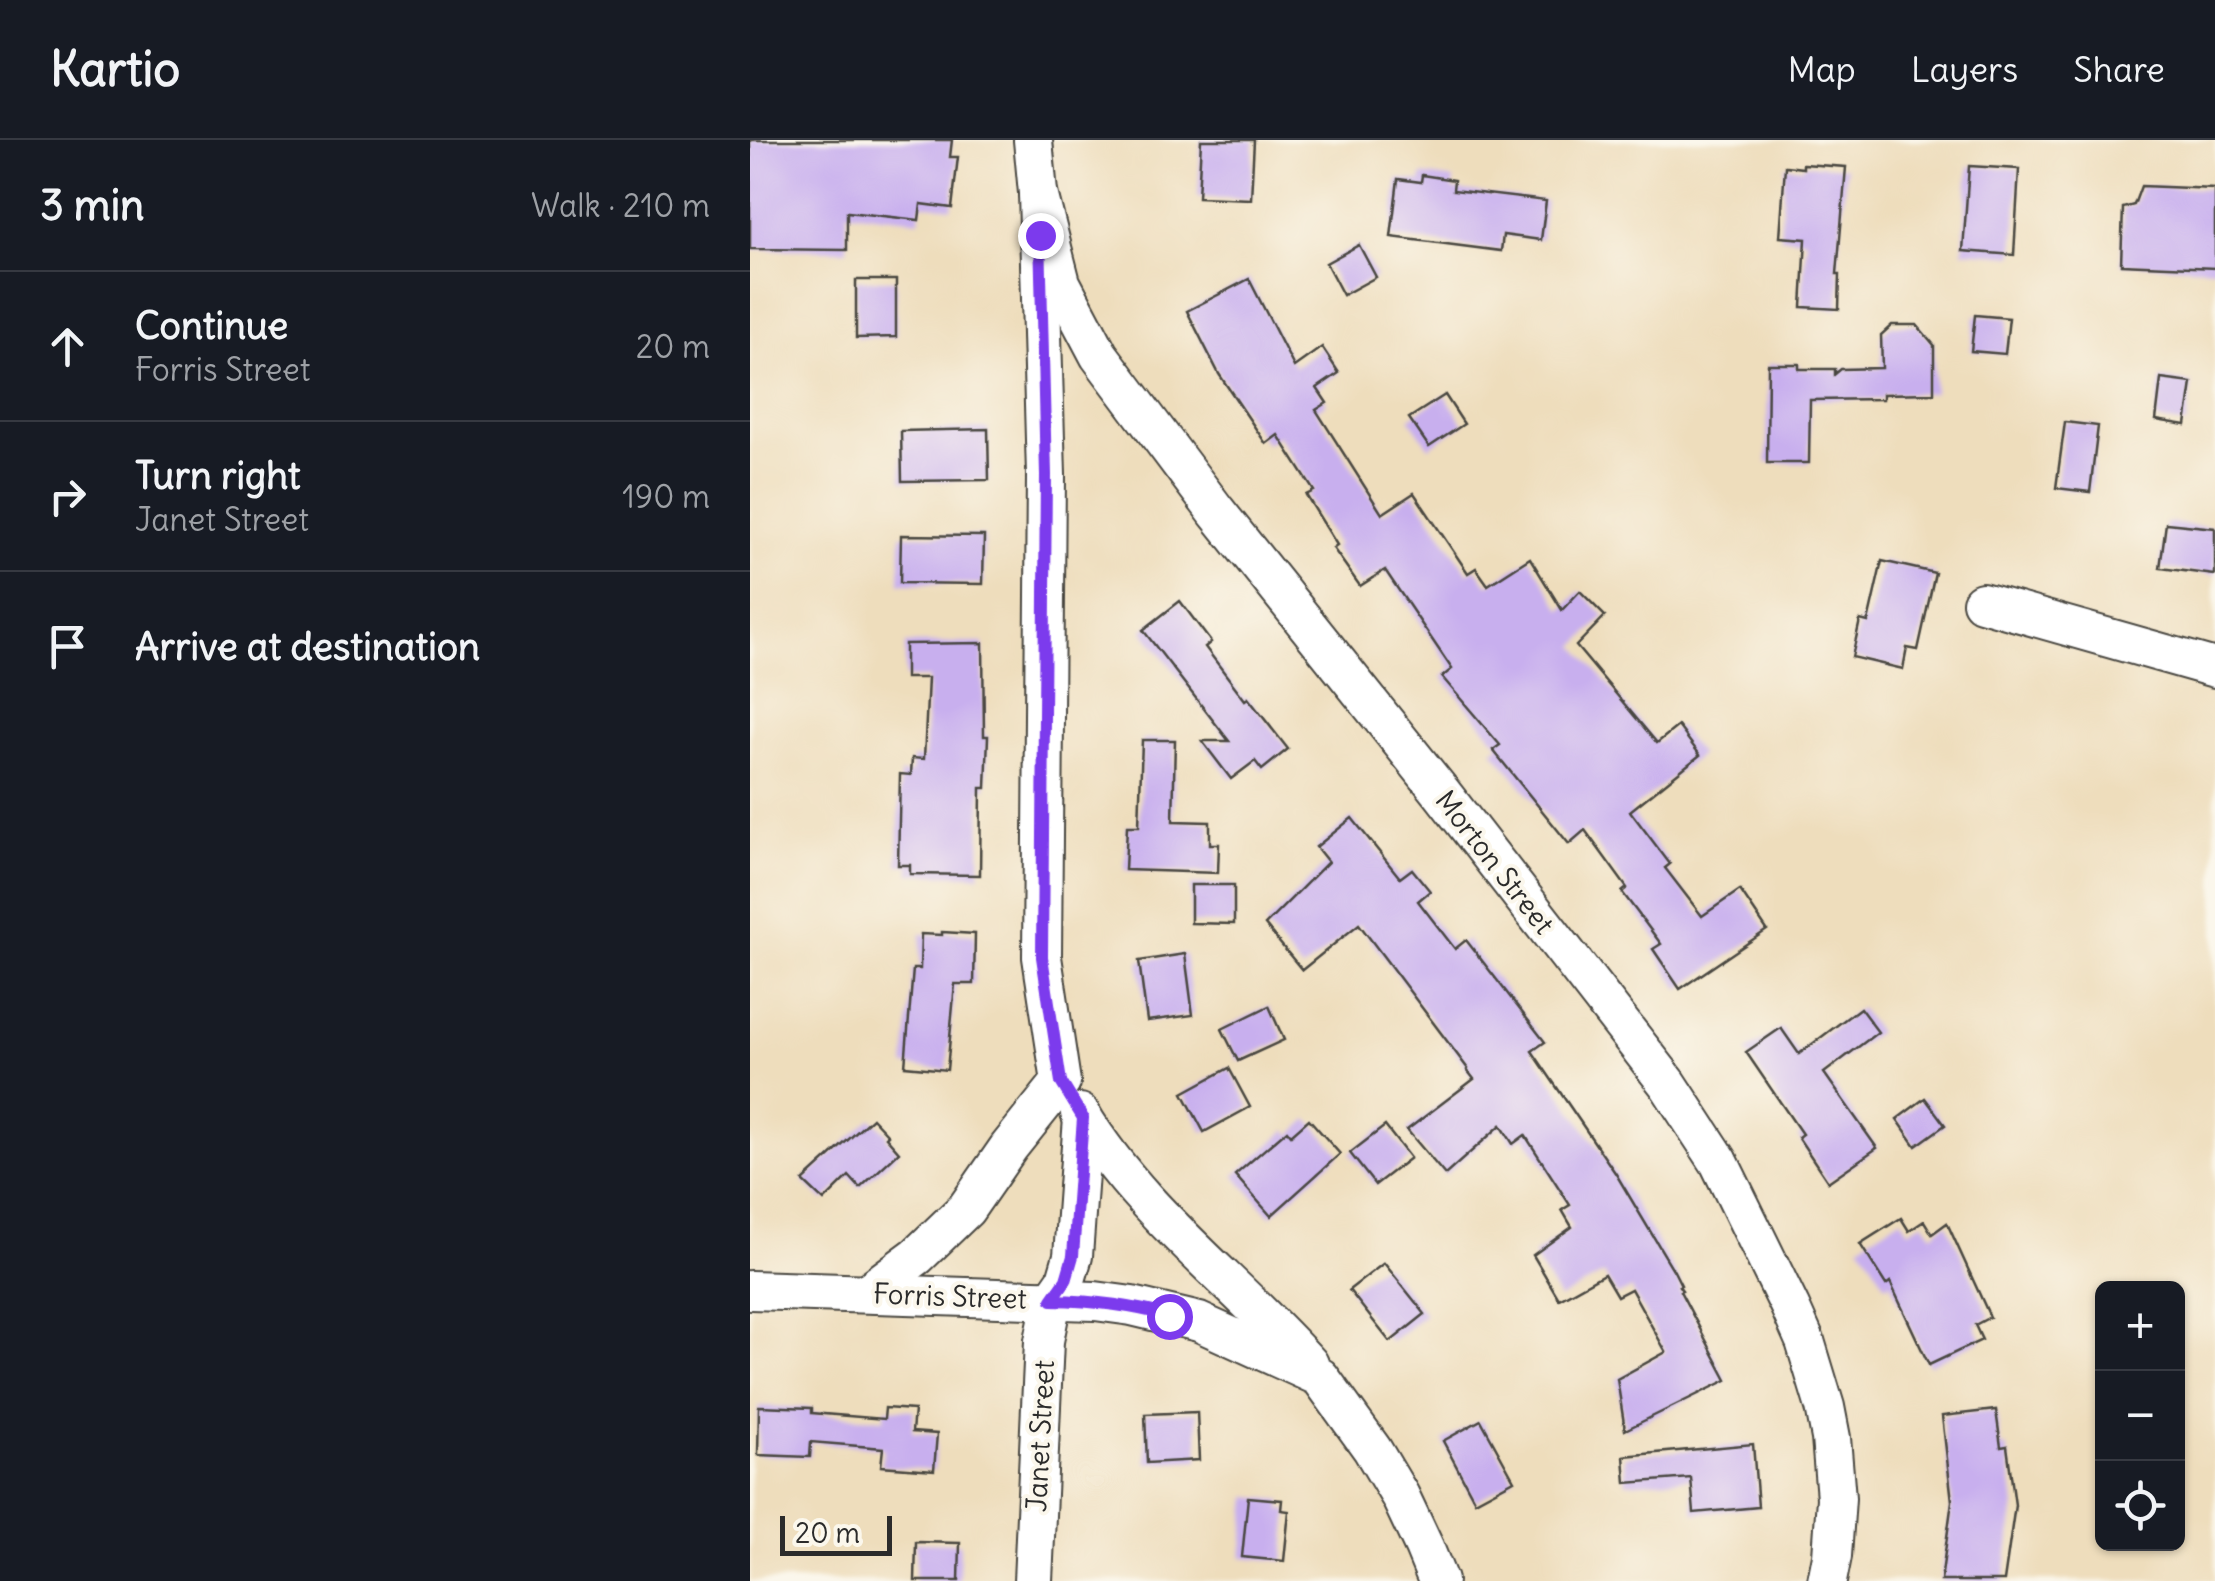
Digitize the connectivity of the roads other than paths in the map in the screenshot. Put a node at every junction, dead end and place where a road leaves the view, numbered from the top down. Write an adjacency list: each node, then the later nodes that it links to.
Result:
1 (1033, 140): 2 (street)
2 (1038, 193): 5 (street); 13 (street, Morton Street)
3 (1982, 602): 4 (street)
4 (2215, 668)
5 (1061, 1082): 6 (street); 8 (street)
6 (1083, 1118): 9 (street, Janet Street); 10 (street)
7 (750, 1290): 8 (street, Forris Street)
8 (867, 1293): 9 (street, Forris Street)
9 (1052, 1300): 10 (street, Forris Street); 11 (street, Janet Street)
10 (1320, 1377): 12 (street, Forris Street)
11 (1033, 1581)
12 (1438, 1581)
13 (1827, 1581)

